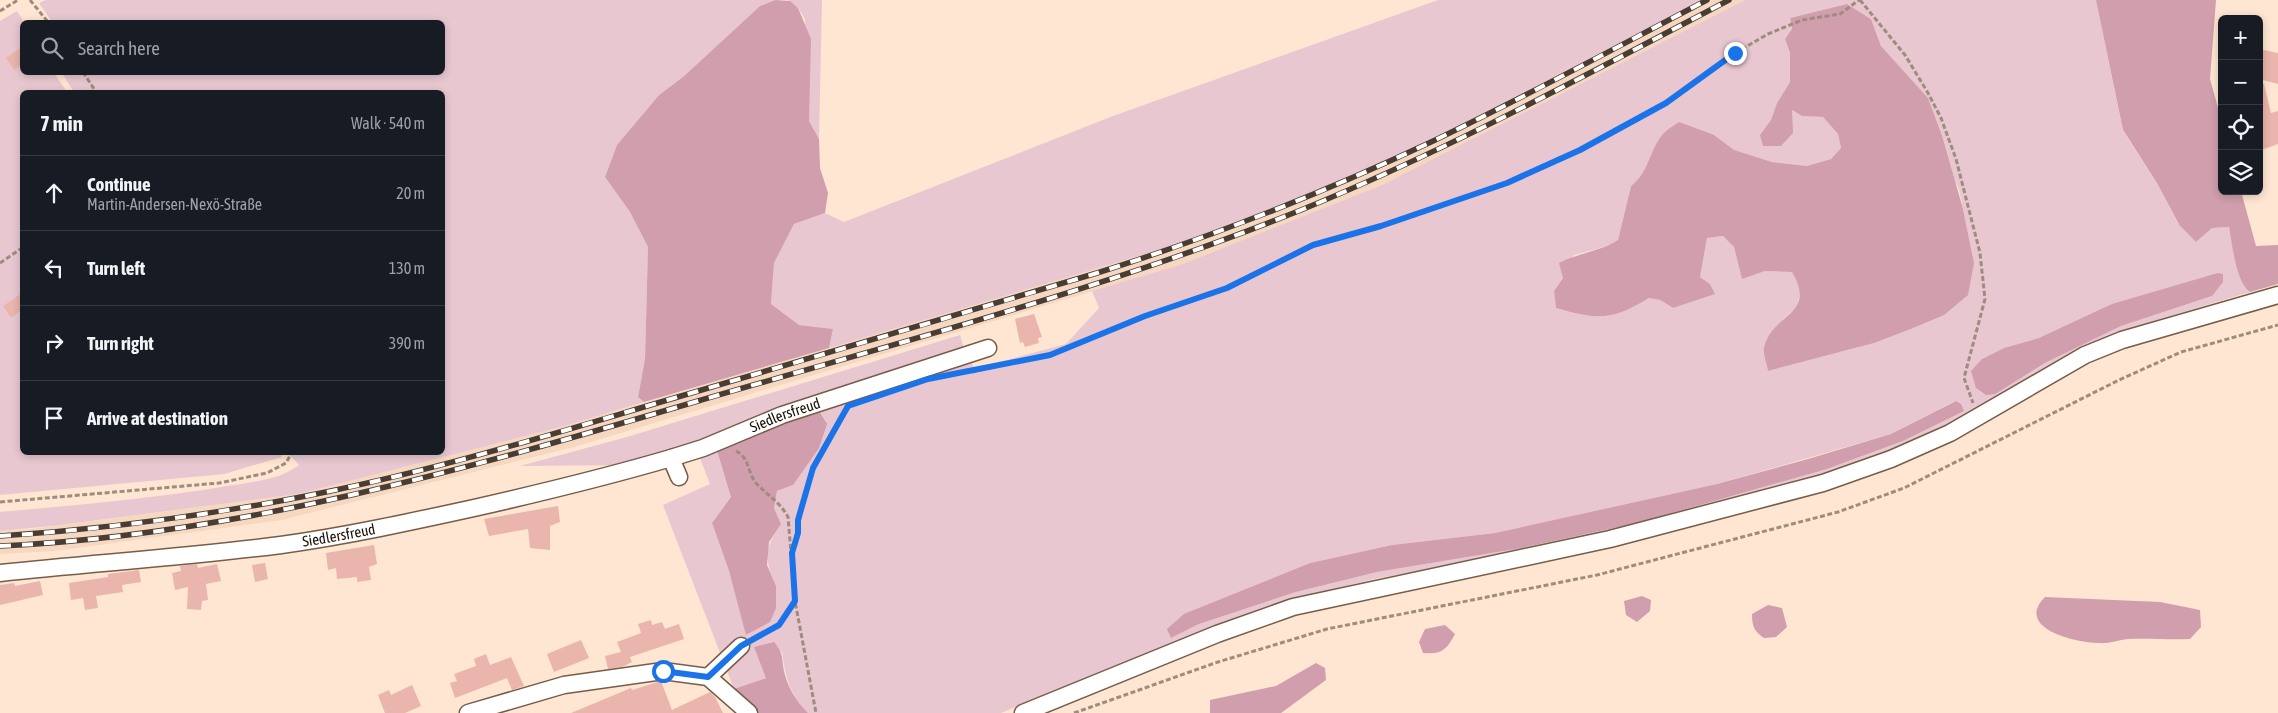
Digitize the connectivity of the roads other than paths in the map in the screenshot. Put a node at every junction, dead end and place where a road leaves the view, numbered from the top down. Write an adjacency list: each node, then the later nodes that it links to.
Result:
1 (2278, 295): 10 (street)
2 (988, 348): 3 (street, Siedlersfreud)
3 (671, 458): 4 (street); 5 (street, Siedlersfreud)
4 (679, 477)
5 (0, 573)
6 (741, 646): 7 (street)
7 (708, 677): 8 (street); 9 (street)
8 (468, 713)
9 (749, 713)
10 (1023, 713)

